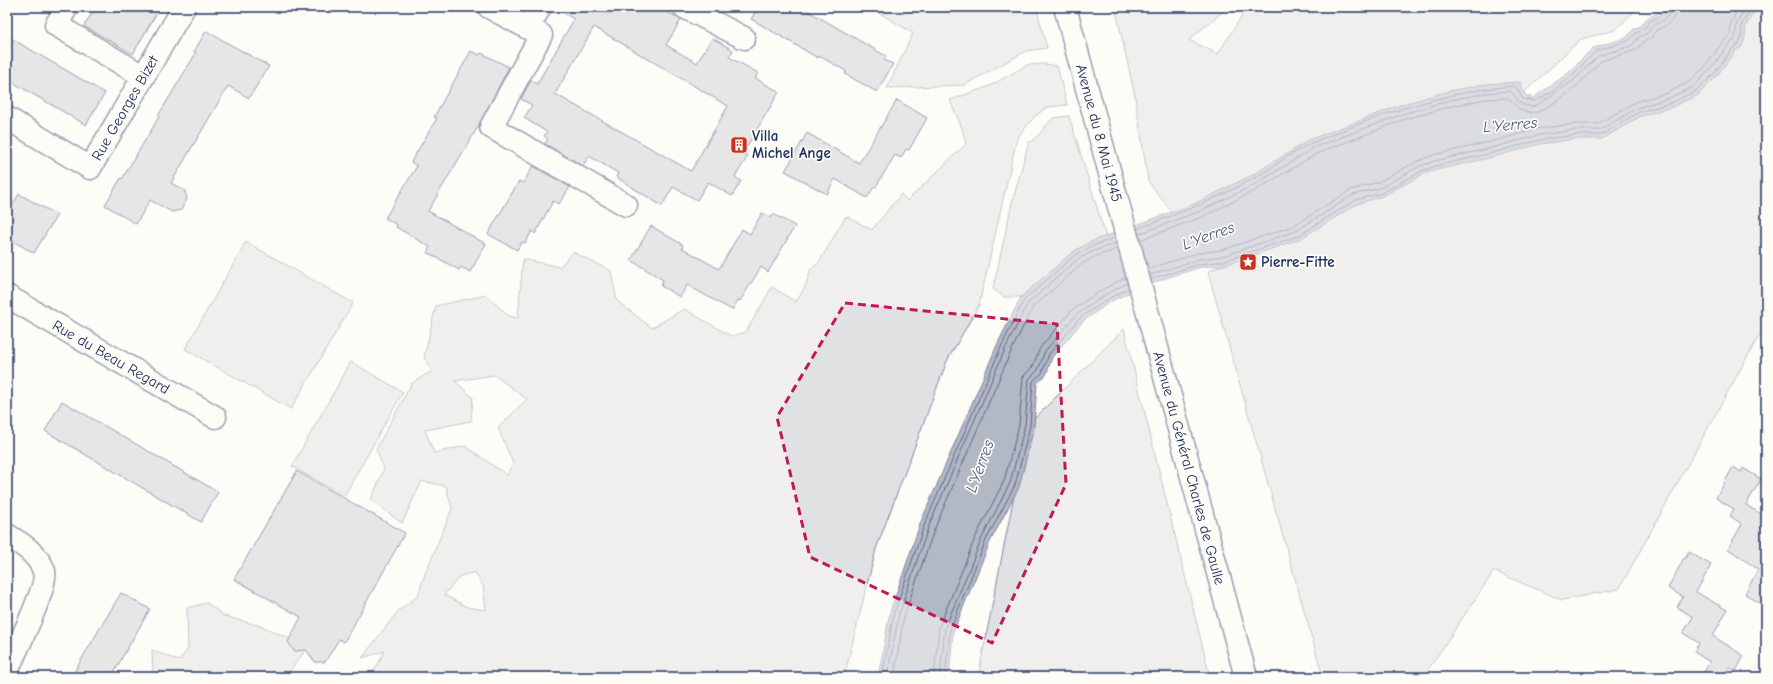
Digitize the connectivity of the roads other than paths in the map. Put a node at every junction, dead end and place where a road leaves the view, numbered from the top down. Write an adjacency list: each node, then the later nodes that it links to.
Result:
1 (67, 7): 9 (street)
2 (184, 7): 9 (street, Rue Georges Bizet)
3 (490, 7): 7 (street)
4 (540, 7): 7 (street)
5 (684, 7): 8 (street)
6 (1065, 7): 12 (street, Avenue du 8 Mai 1945)
7 (534, 31): 11 (street)
8 (744, 38)
9 (143, 76): 10 (street, Rue Georges Bizet)
10 (7, 118)
11 (626, 205)
12 (1134, 259): 17 (street, Avenue du Général Charles de Gaulle)
13 (7, 296): 14 (street, Rue du Beau Regard)
14 (215, 417)
15 (7, 535): 16 (street)
16 (7, 671)
17 (1246, 677)

